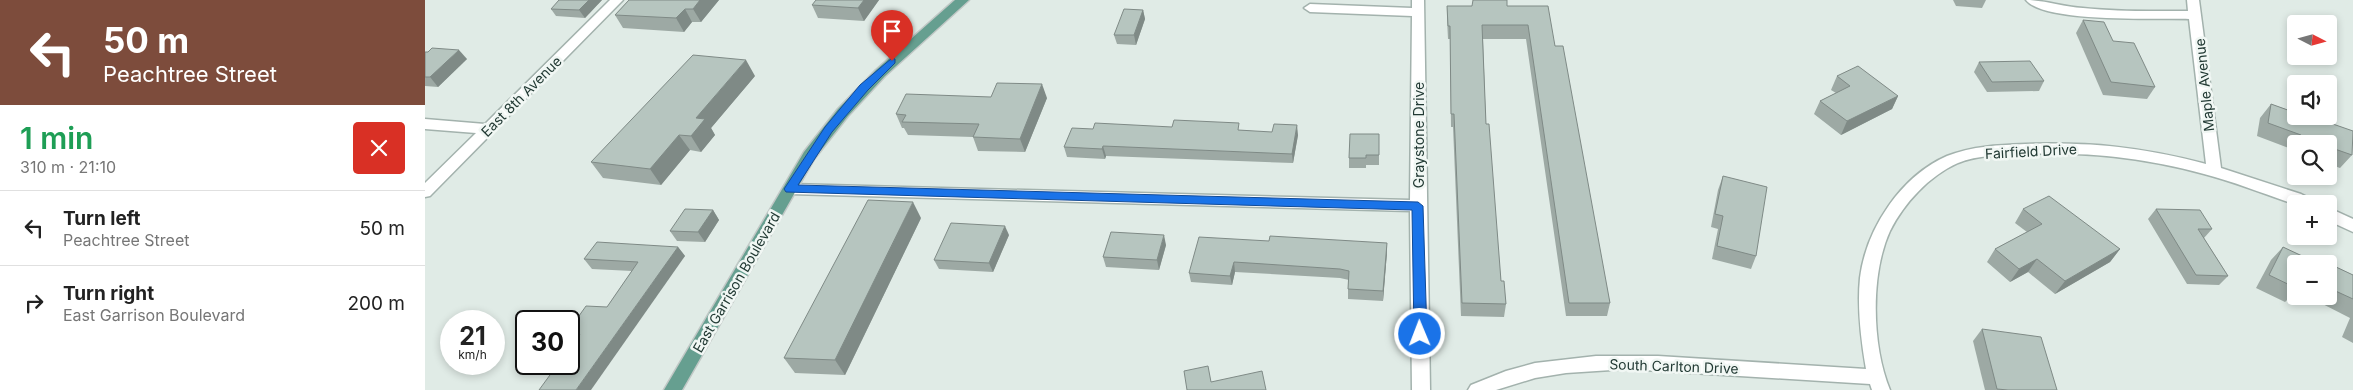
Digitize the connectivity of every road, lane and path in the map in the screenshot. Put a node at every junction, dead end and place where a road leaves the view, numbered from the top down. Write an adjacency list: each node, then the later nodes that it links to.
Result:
1 (617, 0): 9 (street, East 8th Avenue)
2 (963, 0): 11 (main road, East Garrison Boulevard)
3 (2031, 0): 7 (street)
4 (2193, 0): 7 (street, Maple Avenue)
5 (1418, 6): 6 (street); 14 (street, Graystone Drive)
6 (1310, 8)
7 (2196, 15): 10 (street, Maple Avenue)
8 (425, 124): 9 (street)
9 (487, 129): 12 (street, East 8th Avenue)
10 (2214, 171): 13 (street, Fairfield Drive); 17 (street, Fairfield Drive)
11 (790, 189): 14 (street); 18 (main road, East Garrison Boulevard)
12 (425, 192)
13 (2287, 195)
14 (1418, 206): 19 (street, Graystone Drive)
15 (2337, 218): 16 (street)
16 (2353, 226)
17 (1878, 384): 20 (street, South Carlton Drive)
18 (673, 390)
19 (1421, 390)
20 (1477, 390)

